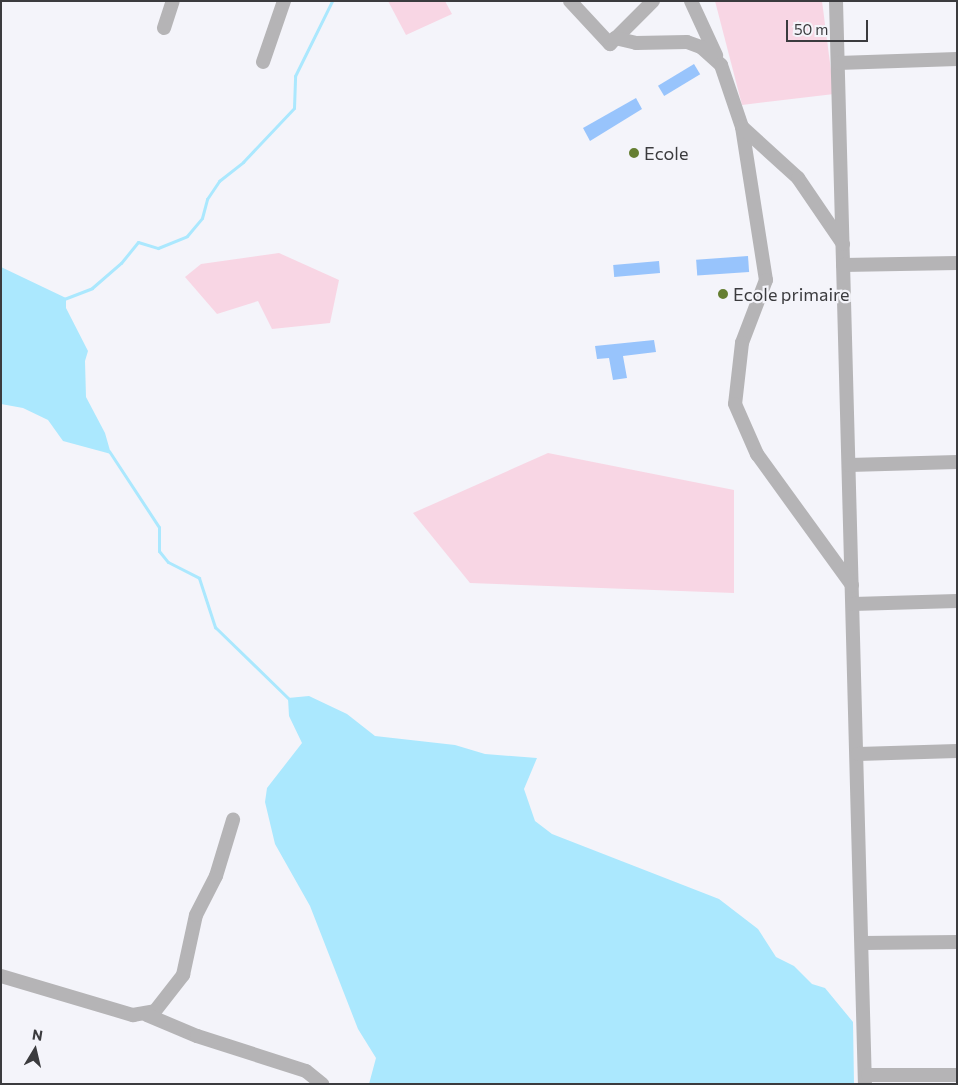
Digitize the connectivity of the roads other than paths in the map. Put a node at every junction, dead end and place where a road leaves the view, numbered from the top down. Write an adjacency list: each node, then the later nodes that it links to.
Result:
1 (173, 1): 7 (street)
2 (284, 1): 10 (street)
3 (570, 1): 8 (street)
4 (652, 1): 8 (street)
5 (691, 1): 12 (street)
6 (836, 1): 11 (street)
7 (164, 28)
8 (615, 38): 12 (street)
9 (957, 59): 11 (street)
10 (263, 62)
11 (838, 63): 14 (street)
12 (721, 65): 13 (street)
13 (742, 127): 14 (street); 19 (street)
14 (843, 244): 16 (street)
15 (957, 263): 16 (street)
16 (844, 265): 18 (street)
17 (957, 462): 18 (street)
18 (849, 465): 19 (street)
19 (852, 585): 21 (street)
20 (957, 600): 21 (street)
21 (853, 604): 23 (street)
22 (957, 751): 23 (street)
23 (858, 754): 26 (street)
24 (233, 820): 28 (street)
25 (957, 942): 26 (street)
26 (864, 943): 30 (street)
27 (1, 976): 28 (street)
28 (147, 1015): 31 (street)
29 (957, 1075): 30 (street)
30 (866, 1080)
31 (322, 1084)

